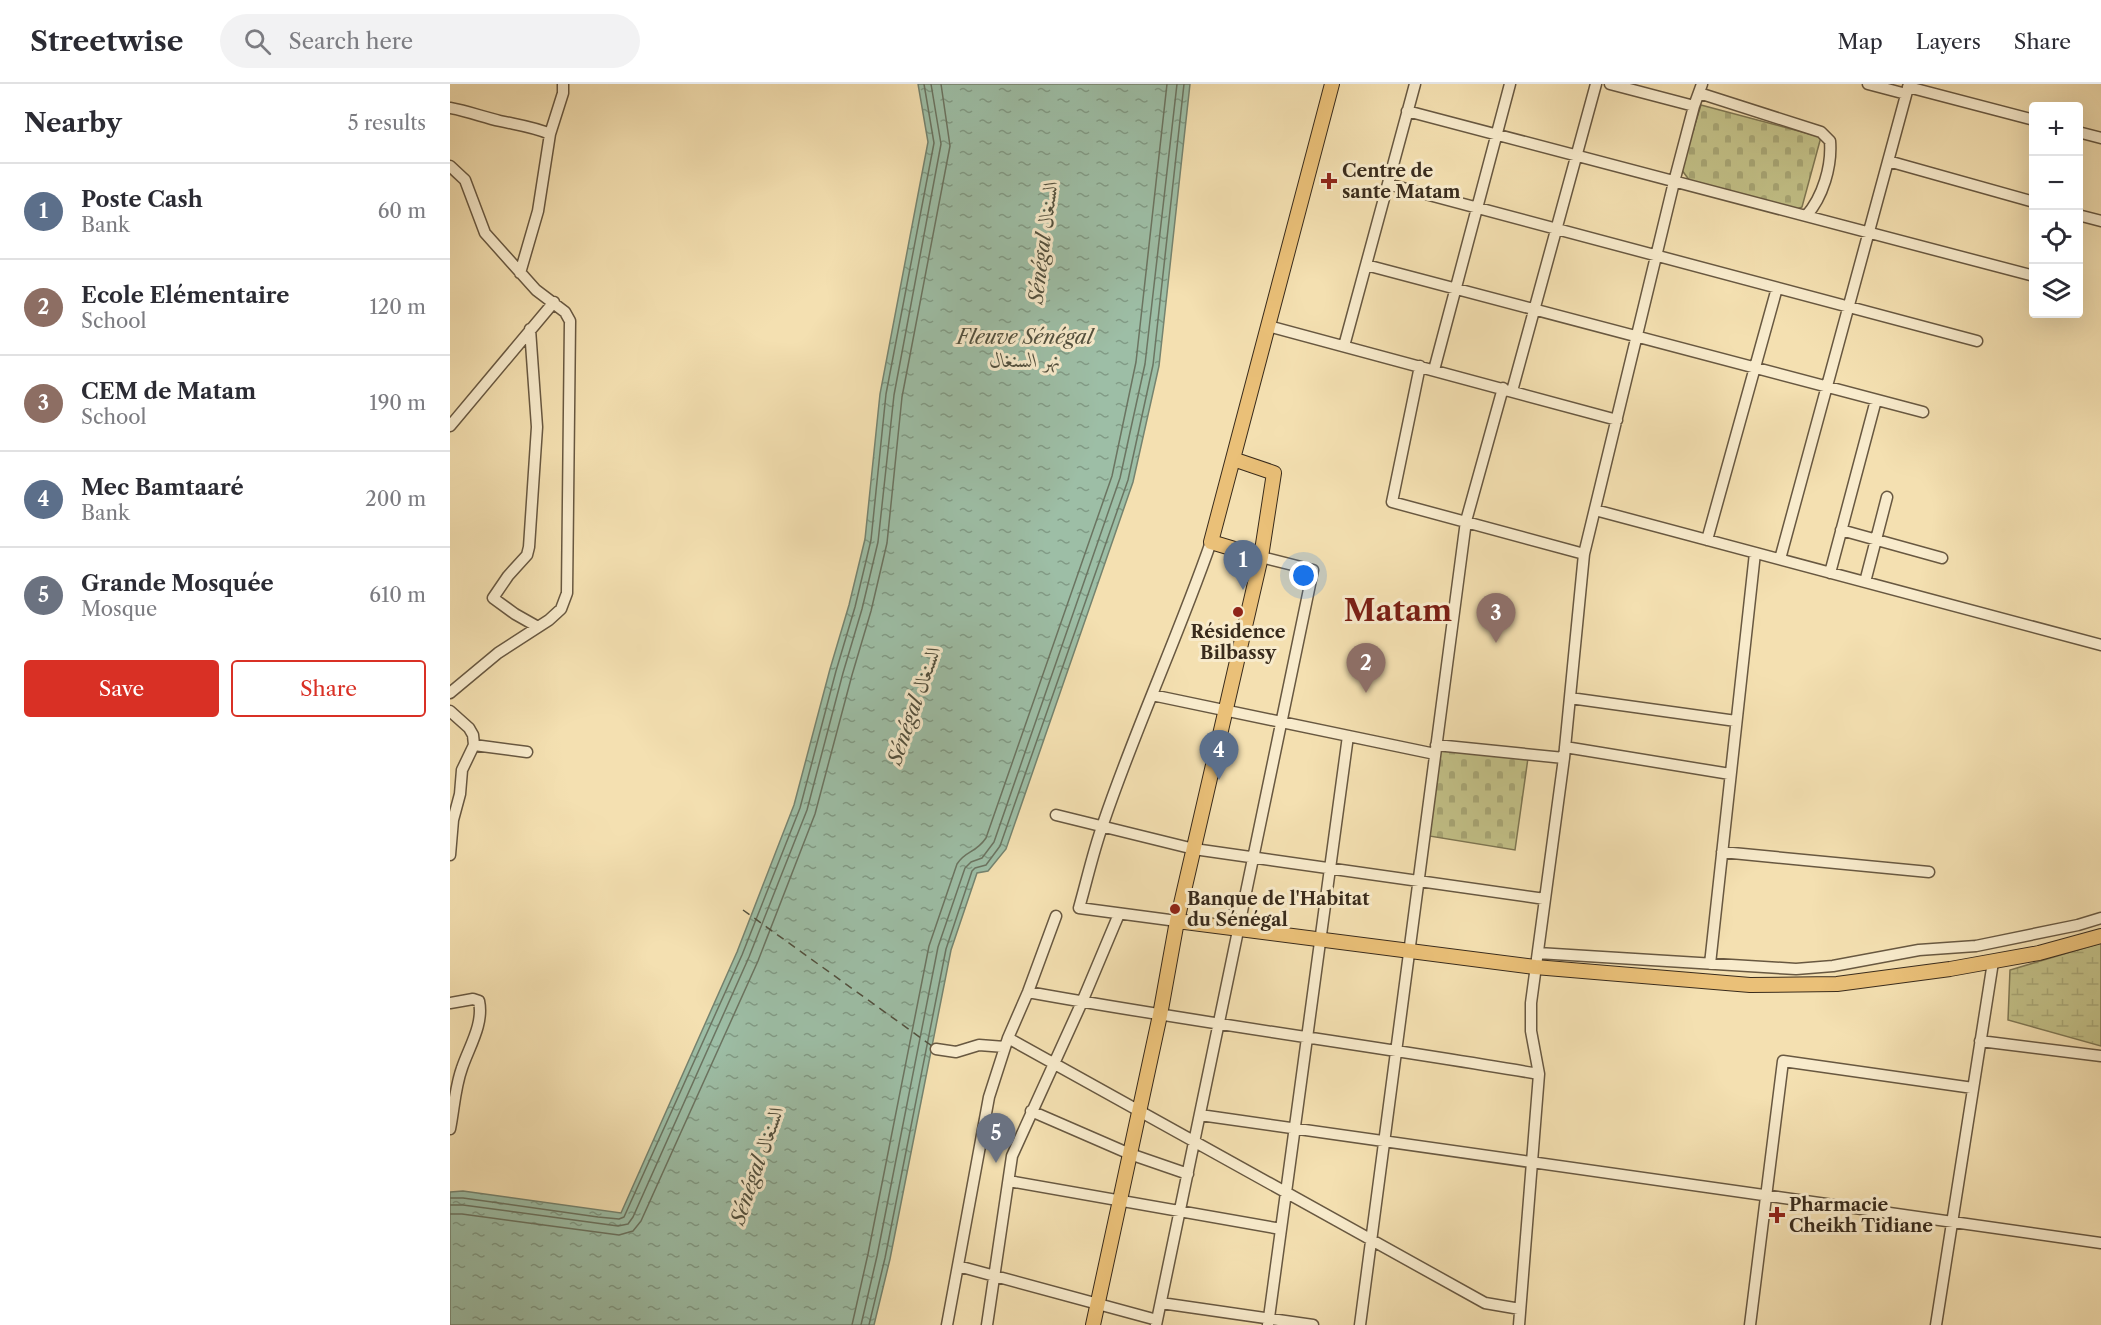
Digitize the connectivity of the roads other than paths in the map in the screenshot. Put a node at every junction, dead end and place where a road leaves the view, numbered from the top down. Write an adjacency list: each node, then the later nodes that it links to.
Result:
1 (563, 84): 15 (street)
2 (1332, 84): 39 (main road)
3 (1415, 84): 12 (street)
4 (1510, 84): 16 (street)
5 (1596, 84): 18 (street)
6 (1610, 84): 10 (street)
7 (1868, 84): 8 (street)
8 (1908, 88): 13 (street); 19 (street)
9 (1701, 89): 10 (street); 25 (street)
10 (1694, 106): 21 (street)
11 (450, 108): 15 (street)
12 (1407, 111): 16 (street); 22 (street)
13 (2029, 119)
14 (2083, 133): 17 (street)
15 (550, 134): 32 (street)
16 (1497, 135): 18 (street); 24 (street)
17 (2101, 138)
18 (1576, 156): 21 (street); 28 (street)
19 (1888, 160): 23 (street); 29 (street)
20 (450, 166): 32 (street)
21 (1674, 182): 25 (street); 30 (street)
22 (1388, 184): 24 (street); 31 (street)
23 (2029, 201)
24 (1477, 208): 28 (street); 35 (street)
25 (1806, 216): 29 (street)
26 (2083, 216): 27 (street)
27 (2101, 221)
28 (1556, 229): 30 (street); 38 (street)
29 (1869, 233): 33 (street); 37 (street)
30 (1657, 256): 34 (street); 41 (street)
31 (1366, 265): 35 (street); 43 (street)
32 (520, 273): 36 (street)
33 (2029, 275)
34 (1777, 288): 37 (street); 45 (street)
35 (1455, 289): 38 (street); 46 (street)
36 (554, 302): 40 (street); 68 (street)
37 (1849, 307): 42 (street); 47 (street)
38 (1534, 309): 41 (street); 48 (street)
39 (1269, 326): 43 (street); 53 (main road)
40 (530, 329): 52 (street); 68 (street)
41 (1638, 337): 45 (street); 51 (street)
42 (1977, 341)
43 (1344, 346): 44 (street)
44 (1420, 366): 46 (street); 56 (street)
45 (1755, 368): 47 (street); 59 (street)
46 (1434, 370): 48 (street)
47 (1827, 387): 49 (street); 65 (street)
48 (1507, 390): 51 (street); 56 (street)
49 (1876, 400): 50 (street); 57 (street)
50 (1923, 412)
51 (1617, 420): 55 (street)
52 (450, 426)
53 (1233, 459): 60 (main road); 63 (main road)
54 (1887, 496): 58 (street)
55 (1595, 510): 59 (street); 62 (street)
56 (1466, 521): 62 (street); 79 (street)
57 (1841, 530): 58 (street); 66 (street)
58 (1876, 539): 64 (street); 67 (street)
59 (1707, 540): 61 (street)
60 (1211, 542): 63 (main road); 71 (street)
61 (1755, 553): 65 (street); 75 (street)
62 (1584, 554): 72 (street)
63 (1261, 557): 74 (main road); 76 (street)
64 (1942, 558)
65 (1780, 560): 66 (street)
66 (1830, 573): 67 (street)
67 (1865, 582): 69 (street)
68 (538, 627): 70 (street)
69 (2101, 645)
70 (450, 693)
71 (1152, 695): 74 (street); 84 (street)
72 (1570, 698): 75 (street); 81 (street)
73 (450, 711): 78 (street)
74 (1227, 711): 76 (street); 85 (main road)
75 (1736, 721): 82 (street)
76 (1282, 722): 77 (street); 88 (street)
77 (1348, 736): 79 (street); 89 (street)
78 (474, 745): 80 (street); 87 (street)
79 (1436, 750): 81 (street); 91 (street)
80 (527, 752)
81 (1564, 753): 82 (street); 92 (street)
82 (1731, 774): 86 (street)
83 (1056, 815): 84 (street)
84 (1102, 825): 85 (street); 93 (street)
85 (1194, 849): 88 (street); 96 (main road)
86 (1722, 852): 90 (street); 103 (street)
87 (450, 855)
88 (1254, 858): 89 (street); 97 (street)
89 (1330, 869): 91 (street); 99 (street)
90 (1929, 872)
91 (1419, 881): 92 (street); 100 (street)
92 (1545, 899): 101 (street)
93 (1119, 914): 96 (street); 107 (street)
94 (1056, 916): 106 (street)
95 (2101, 918): 104 (street)
96 (1177, 921): 97 (main road); 109 (main road)
97 (1239, 930): 99 (main road); 110 (street)
98 (2101, 936): 102 (main road)
99 (1320, 940): 100 (main road); 111 (street)
100 (1409, 951): 101 (main road); 115 (street)
101 (1537, 960): 103 (street); 105 (main road); 118 (street)
102 (1993, 962): 105 (main road); 112 (street)
103 (1710, 964): 104 (street)
104 (1778, 969): 105 (street)
105 (1777, 986)
106 (1028, 992): 107 (street); 113 (street)
107 (1082, 1002): 109 (street); 117 (street)
108 (450, 1003): 123 (street)
109 (1160, 1015): 110 (street); 120 (main road)
110 (1219, 1024): 111 (street); 122 (street)
111 (1307, 1037): 115 (street); 124 (street)
112 (1980, 1041): 116 (street); 119 (street)
113 (1007, 1042): 114 (street); 117 (street); 139 (street)
114 (936, 1049)
115 (1396, 1050): 118 (street); 126 (street)
116 (2101, 1056)
117 (1053, 1063): 120 (street); 121 (street)
118 (1539, 1074): 128 (street)
119 (1973, 1088): 132 (street); 135 (street)
120 (1139, 1110): 125 (street); 127 (main road)
121 (1031, 1111): 127 (street); 130 (street)
122 (1200, 1115): 124 (street); 125 (street)
123 (450, 1129)
124 (1295, 1129): 126 (street); 131 (street)
125 (1194, 1142): 129 (street); 131 (street)
126 (1384, 1142): 128 (street); 137 (street)
127 (1130, 1154): 129 (street); 133 (main road)
128 (1532, 1162): 132 (street); 143 (street)
129 (1188, 1174): 134 (street)
130 (1009, 1181): 133 (street); 140 (street)
131 (1286, 1191): 136 (street); 137 (street)
132 (1766, 1195): 135 (street); 152 (street)
133 (1120, 1201): 134 (street); 142 (main road)
134 (1180, 1212): 136 (street); 141 (street)
135 (1952, 1222): 138 (street); 153 (street)
136 (1281, 1229): 144 (street)
137 (1371, 1240): 143 (street); 150 (street)
138 (2101, 1243)
139 (958, 1266): 140 (street); 146 (street)
140 (996, 1276): 142 (street); 147 (street)
141 (1161, 1303): 144 (street); 145 (street)
142 (1098, 1304): 145 (street); 148 (main road)
143 (1520, 1309): 151 (street)
144 (1268, 1322): 149 (street)
145 (1157, 1323)
146 (947, 1325)
147 (987, 1325)
148 (1093, 1325)
149 (1313, 1325)
150 (1360, 1325)
151 (1519, 1325)
152 (1750, 1325)
153 (1936, 1325)

